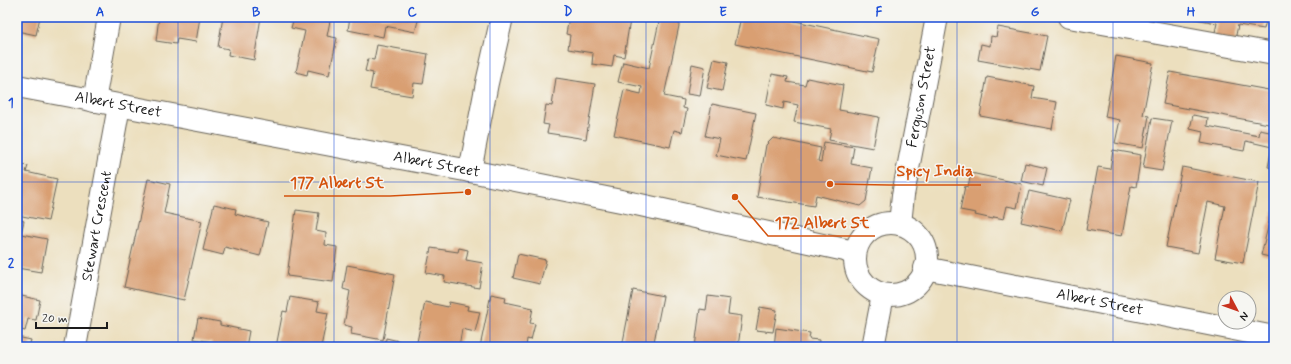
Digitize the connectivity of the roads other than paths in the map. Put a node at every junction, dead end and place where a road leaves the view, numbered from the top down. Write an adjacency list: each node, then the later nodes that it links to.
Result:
1 (109, 17): 7 (main road)
2 (502, 17): 9 (main road)
3 (937, 17): 10 (main road, Ferguson Street)
4 (1069, 17): 5 (main road)
5 (1274, 54)
6 (17, 86): 7 (main road, Albert Street)
7 (94, 101): 8 (main road, Albert Street)
8 (119, 106): 9 (main road, Albert Street); 15 (main road, Stewart Crescent)
9 (470, 171): 11 (main road, Albert Street)
10 (900, 224): 11 (main road); 12 (main road)
11 (855, 255): 13 (main road)
12 (925, 268): 13 (main road); 14 (main road, Albert Street)
13 (883, 294): 16 (main road)
14 (1274, 337)
15 (75, 347)
16 (873, 347)

